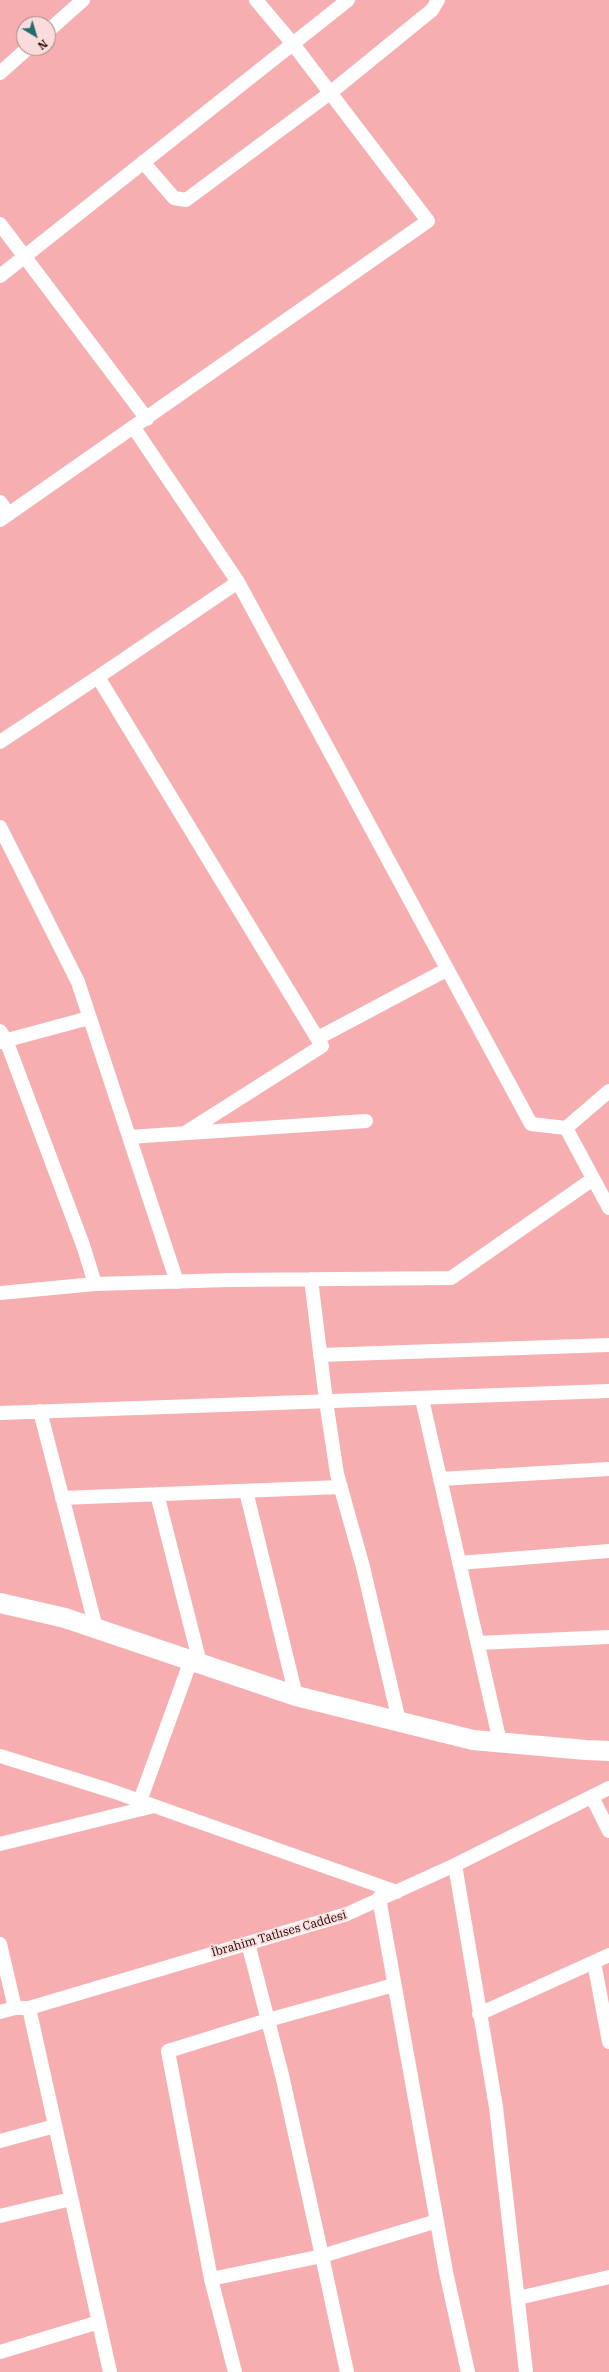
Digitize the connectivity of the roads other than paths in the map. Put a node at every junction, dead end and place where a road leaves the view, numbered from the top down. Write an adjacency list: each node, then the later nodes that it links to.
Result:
1 (83, 0): 5 (street)
2 (256, 0): 6 (street)
3 (348, 0): 6 (street)
4 (438, 0): 9 (street)
5 (56, 24)
6 (293, 44): 9 (street); 10 (street)
7 (19, 56): 8 (street)
8 (0, 73)
9 (330, 93): 10 (street); 14 (street)
10 (143, 162): 12 (street)
11 (0, 224): 12 (street)
12 (24, 256): 13 (street); 14 (street)
13 (0, 276)
14 (147, 419): 15 (street)
15 (134, 428): 17 (street); 18 (street)
16 (0, 502): 17 (street)
17 (5, 517)
18 (238, 582): 19 (street); 22 (street)
19 (98, 677): 20 (street); 25 (street)
20 (0, 742)
21 (0, 827): 23 (street)
22 (446, 970): 25 (street); 28 (street)
23 (90, 1018): 24 (street); 30 (street)
24 (2, 1038): 35 (street)
25 (318, 1038): 29 (street)
26 (609, 1091): 28 (street)
27 (366, 1121): 29 (street)
28 (566, 1128): 31 (street)
29 (185, 1133): 30 (street)
30 (129, 1137): 34 (street)
31 (594, 1179): 32 (street); 33 (street)
32 (609, 1208)
33 (311, 1279): 34 (street); 38 (street)
34 (177, 1282): 35 (street)
35 (95, 1284): 36 (street)
36 (0, 1293)
37 (609, 1345): 38 (street)
38 (320, 1355): 41 (street)
39 (609, 1391): 40 (street)
40 (422, 1399): 41 (street); 45 (street)
41 (326, 1401): 42 (street); 46 (street)
42 (40, 1412): 43 (street); 49 (street)
43 (0, 1413)
44 (609, 1469): 45 (street)
45 (440, 1479): 51 (street)
46 (341, 1487): 47 (street); 58 (street)
47 (246, 1491): 48 (street); 57 (street)
48 (157, 1494): 49 (street); 56 (street)
49 (62, 1498): 53 (street)
50 (609, 1551): 51 (street)
51 (460, 1563): 55 (street)
52 (0, 1603): 53 (main road)
53 (96, 1628): 56 (main road)
54 (609, 1637): 55 (street)
55 (478, 1643): 59 (street)
56 (195, 1661): 57 (main road); 64 (street)
57 (296, 1696): 58 (main road)
58 (399, 1721): 59 (main road)
59 (500, 1742): 60 (main road)
60 (609, 1751)
61 (0, 1756): 64 (street)
62 (609, 1788): 63 (street, İbrahim Tatlıses Caddesi)
63 (592, 1797): 66 (street); 68 (street, İbrahim Tatlıses Caddesi)
64 (140, 1801): 65 (street)
65 (154, 1806): 67 (street); 69 (street)
66 (609, 1831)
67 (0, 1844)
68 (455, 1866): 69 (street, İbrahim Tatlıses Caddesi); 78 (street)
69 (397, 1892): 70 (street, İbrahim Tatlıses Caddesi)
70 (379, 1898): 71 (street, İbrahim Tatlıses Caddesi); 75 (street)
71 (248, 1943): 76 (street, İbrahim Tatlıses Caddesi); 79 (street)
72 (0, 1944): 76 (street)
73 (609, 1955): 74 (street)
74 (594, 1962): 78 (street); 80 (street)
75 (394, 1985): 79 (street); 85 (street)
76 (22, 2008): 77 (street, İbrahim Tatlıses Caddesi); 81 (street)
77 (0, 2012)
78 (479, 2014): 89 (street)
79 (268, 2020): 86 (street); 88 (street)
80 (609, 2042)
81 (55, 2126): 82 (street); 83 (street)
82 (0, 2142)
83 (71, 2199): 84 (street); 90 (street)
84 (0, 2216)
85 (437, 2221): 86 (street); 95 (street)
86 (322, 2256): 88 (street); 94 (street)
87 (609, 2277): 89 (street)
88 (211, 2279): 93 (street)
89 (518, 2298): 96 (street)
90 (98, 2322): 91 (street); 92 (street)
91 (0, 2352)
92 (110, 2372)
93 (235, 2372)
94 (347, 2372)
95 (468, 2372)
96 (526, 2372)

